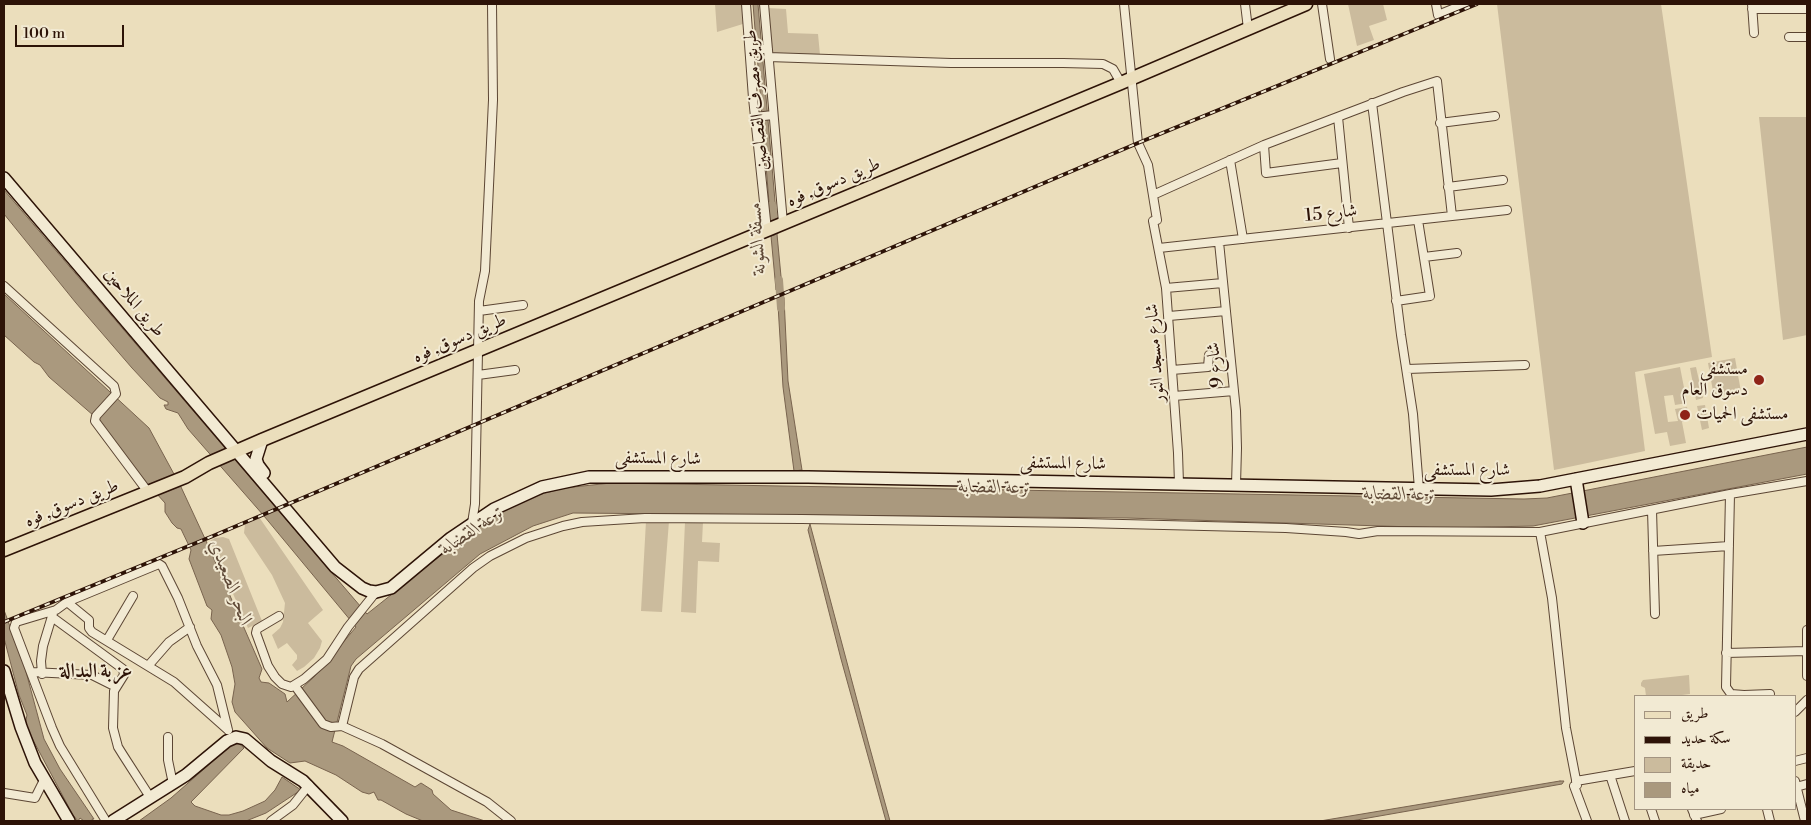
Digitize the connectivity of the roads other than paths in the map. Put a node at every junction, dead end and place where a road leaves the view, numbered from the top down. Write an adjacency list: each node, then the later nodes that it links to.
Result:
1 (492, 4): 51 (street)
2 (746, 4): 16 (street)
3 (764, 4): 17 (street, طريق مصرف القصاصين)
4 (1124, 4): 20 (street, شارع مسجد النور)
5 (1245, 4): 12 (street)
6 (1306, 4): 12 (main road, طريق دسوق, فوه)
7 (1322, 4): 19 (street)
8 (1436, 4): 9 (street)
9 (1465, 4)
10 (1752, 6): 11 (street); 13 (street)
11 (1807, 9)
12 (1248, 29): 20 (main road, طريق دسوق, فوه)
13 (1754, 33)
14 (1789, 37): 15 (street)
15 (1807, 37)
16 (750, 49): 17 (street); 24 (street)
17 (768, 49): 18 (street, طريق مصرف القصاصين)
18 (768, 57): 20 (street); 22 (street, طريق مصرف القصاصين)
19 (1330, 59)
20 (1126, 81): 33 (street, شارع مسجد النور); 37 (main road, طريق دسوق, فوه)
21 (1372, 103): 25 (street); 26 (street); 38 (street)
22 (774, 115): 24 (street); 37 (street, طريق مصرف القصاصين)
23 (1495, 116): 26 (street)
24 (755, 117): 40 (street)
25 (1338, 117): 27 (street); 29 (street)
26 (1440, 123): 32 (street)
27 (1264, 145): 28 (street); 29 (street)
28 (1230, 160): 33 (street); 41 (street)
29 (1342, 163): 39 (street)
30 (4, 178): 65 (main road, طريق الملاحين)
31 (1503, 180): 32 (street)
32 (1448, 187): 35 (street)
33 (1153, 195): 43 (street, شارع مسجد النور)
34 (1507, 210): 35 (street, شارع 15)
35 (1452, 216): 36 (street, شارع 15)
36 (1418, 220): 38 (street, شارع 15); 45 (street)
37 (783, 223): 40 (main road, طريق دسوق, فوه)
38 (1387, 223): 39 (street, شارع 15); 49 (street)
39 (1349, 228): 41 (street, شارع 15)
40 (768, 230): 54 (main road, طريق دسوق, فوه)
41 (1243, 239): 42 (street, شارع 15)
42 (1219, 242): 43 (street, شارع 15); 46 (street, شارع 9)
43 (1159, 248): 48 (street, شارع مسجد النور)
44 (1457, 254): 45 (street)
45 (1424, 257): 49 (street)
46 (1223, 282): 48 (street); 52 (street, شارع 9)
47 (4, 286): 72 (street)
48 (1166, 288): 53 (street, شارع مسجد النور)
49 (1396, 301): 57 (street)
50 (523, 305): 51 (street)
51 (479, 311): 54 (street)
52 (1226, 311): 53 (street); 61 (street, شارع 9)
53 (1168, 316): 59 (street, شارع مسجد النور)
54 (477, 351): 60 (street); 64 (main road, طريق دسوق, فوه)
55 (1209, 355): 59 (street)
56 (1525, 365): 57 (street)
57 (1407, 369): 71 (street)
58 (515, 370): 60 (street)
59 (1172, 370): 62 (street, شارع مسجد النور)
60 (478, 375): 76 (street)
61 (1234, 391): 62 (street); 70 (street, شارع 9)
62 (1174, 396): 69 (street, شارع مسجد النور)
63 (1807, 434): 68 (main road, شارع المستشفى)
64 (262, 440): 65 (main road, طريق دسوق, فوه); 66 (main road)
65 (237, 451): 66 (main road); 72 (main road, طريق دسوق, فوه)
66 (263, 477): 81 (main road)
67 (1807, 481): 73 (street)
68 (1576, 483): 71 (main road, شارع المستشفى); 75 (main road)
69 (1178, 484): 70 (main road, شارع المستشفى); 76 (main road, شارع المستشفى)
70 (1236, 485): 71 (main road, شارع المستشفى)
71 (1419, 489)
72 (150, 491): 79 (main road, طريق دسوق, فوه)
73 (1730, 494): 74 (street); 78 (street)
74 (1652, 510): 75 (street); 80 (street)
75 (1582, 521): 77 (street)
76 (472, 523): 81 (main road, شارع المستشفى)
77 (1540, 532): 104 (street); 112 (street)
78 (1729, 546): 80 (street); 91 (street)
79 (4, 550)
80 (1653, 551): 85 (street)
81 (376, 592): 97 (street)
82 (133, 596): 89 (street)
83 (67, 602): 84 (street); 87 (street); 89 (street)
84 (54, 613): 94 (street); 95 (street); 98 (street)
85 (1655, 614)
86 (279, 616): 97 (street)
87 (190, 627): 92 (street); 106 (street)
88 (1807, 630): 90 (street)
89 (107, 640): 92 (street)
90 (1807, 651): 91 (street); 96 (street)
91 (1726, 653): 100 (street)
92 (148, 666): 106 (street)
93 (4, 671): 109 (main road)
94 (32, 672): 95 (street); 121 (street)
95 (42, 674): 98 (street)
96 (1807, 676)
97 (295, 686): 104 (street)
98 (116, 687): 116 (street)
99 (1770, 694): 101 (street)
100 (1739, 695)
101 (1757, 695)
102 (1807, 700): 103 (street)
103 (1796, 711)
104 (342, 726): 125 (street)
105 (168, 737): 111 (street)
106 (241, 738): 110 (main road); 111 (main road)
107 (1634, 771): 108 (street)
108 (1610, 775): 112 (street); 127 (street)
109 (44, 780): 115 (street); 120 (main road)
110 (306, 783): 123 (street); 124 (main road)
111 (173, 784): 116 (main road)
112 (1576, 784): 126 (street)
113 (1796, 784): 114 (street); 118 (street)
114 (1807, 784)
115 (4, 793)
116 (150, 797): 122 (main road)
117 (1716, 810): 119 (street)
118 (1805, 812): 128 (street)
119 (1694, 815)
120 (69, 821)
121 (106, 821)
122 (113, 821)
123 (270, 821)
124 (342, 821)
125 (511, 821)
126 (1587, 821)
127 (1625, 821)
128 (1805, 821)

